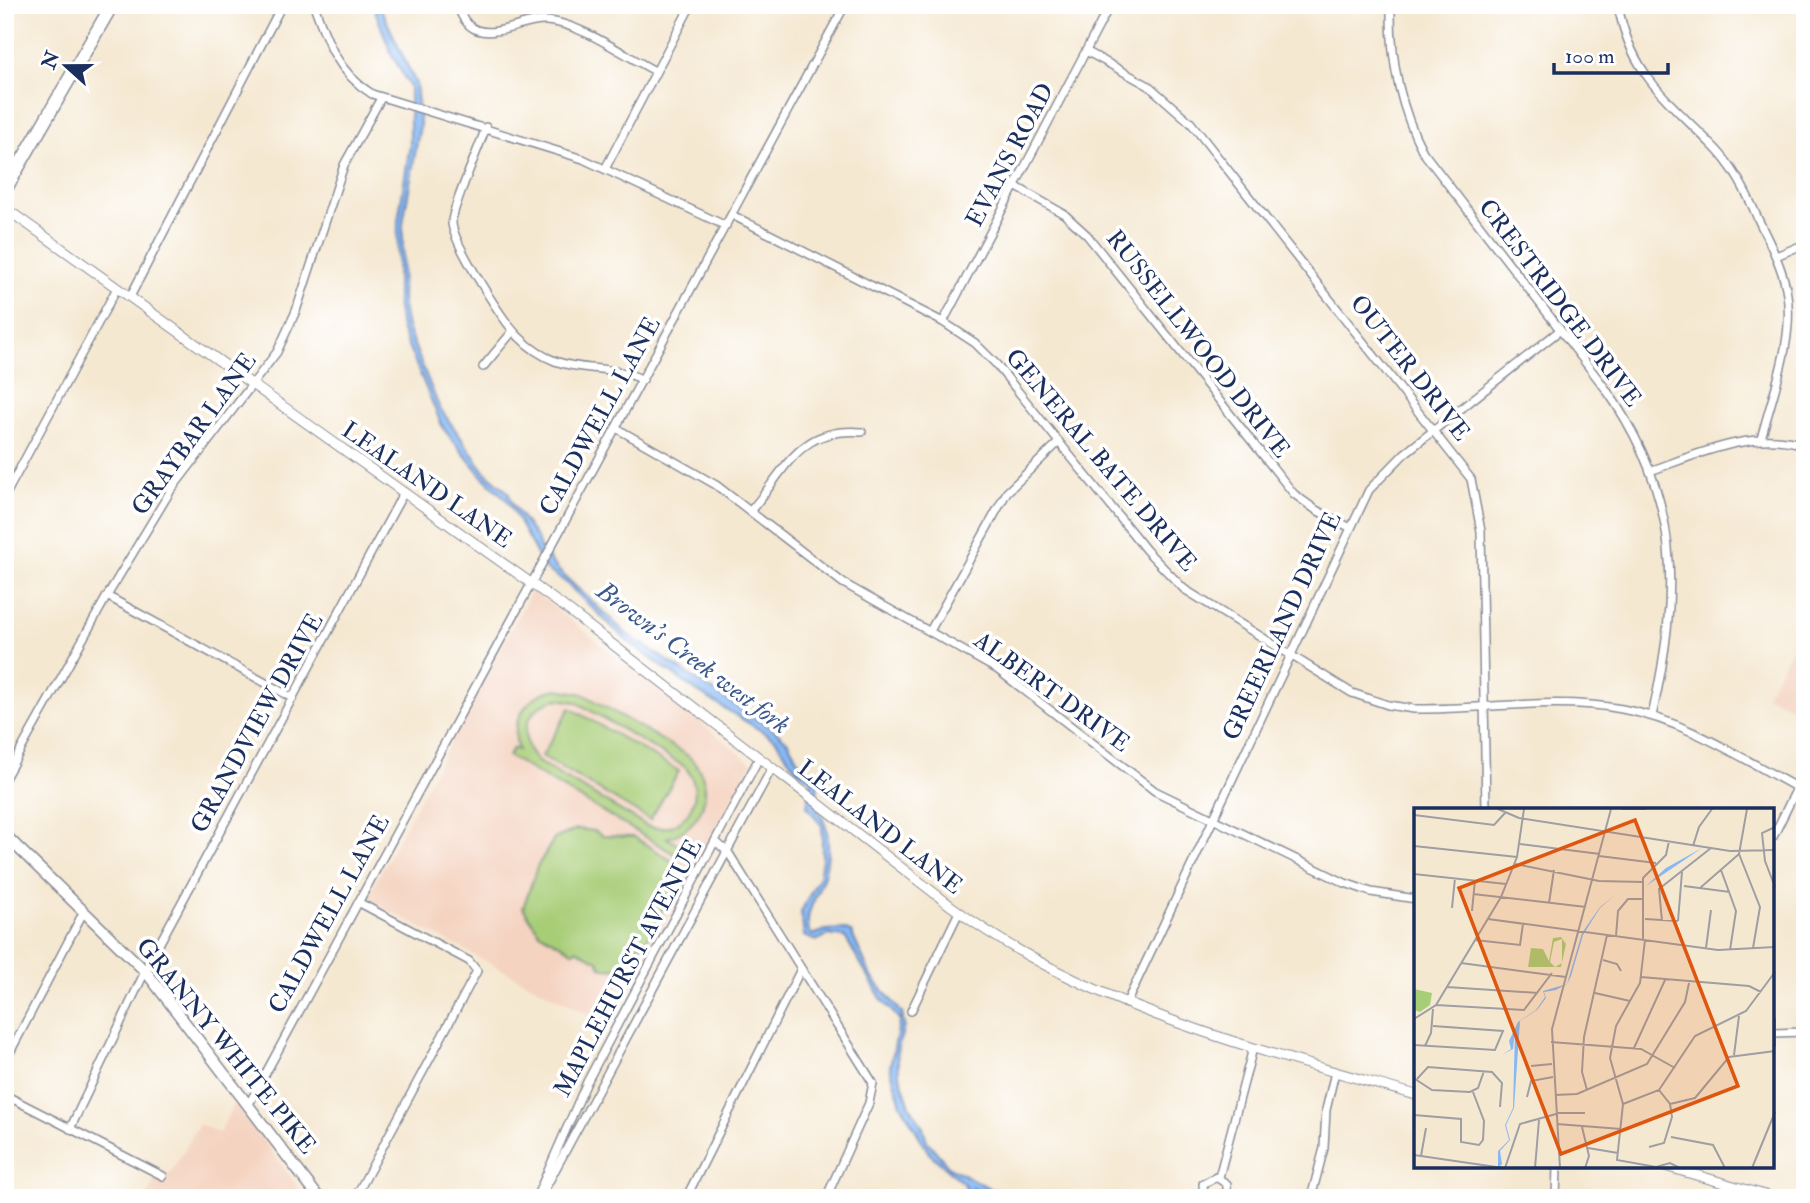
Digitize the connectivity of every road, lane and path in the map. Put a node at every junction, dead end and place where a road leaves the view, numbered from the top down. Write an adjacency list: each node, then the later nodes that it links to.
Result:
1 (112, 5): 16 (main road)
2 (282, 5): 23 (street)
3 (314, 5): 12 (street)
4 (457, 5): 11 (street)
5 (691, 5): 11 (street)
6 (845, 5): 18 (street, CALDWELL LANE)
7 (1110, 5): 10 (street, EVANS ROAD)
8 (1391, 5): 26 (street, CRESTRIDGE DRIVE)
9 (1618, 5): 21 (street)
10 (1086, 51): 15 (street, EVANS ROAD); 31 (street, OUTER DRIVE)
11 (655, 71): 14 (street)
12 (382, 98): 13 (street); 29 (street, GRAYBAR LANE)
13 (486, 127): 14 (street); 25 (street)
14 (605, 169): 19 (street)
15 (1015, 186): 24 (street, EVANS ROAD); 40 (street, RUSSELLWOOD DRIVE)
16 (5, 190)
17 (5, 208): 22 (street, LEALAND LANE)
18 (732, 215): 19 (street, CALDWELL LANE); 24 (street, GENERAL BATE DRIVE)
19 (726, 226): 28 (street, CALDWELL LANE)
20 (1805, 244): 21 (street)
21 (1776, 257): 33 (street)
22 (117, 288): 23 (street, LEALAND LANE); 38 (street)
23 (130, 297): 29 (street, LEALAND LANE)
24 (943, 322): 34 (street, GENERAL BATE DRIVE)
25 (513, 331): 27 (street); 28 (street)
26 (1559, 331): 31 (street, GREERLAND DRIVE); 36 (street, CRESTRIDGE DRIVE)
27 (483, 367)
28 (643, 380): 30 (street, CALDWELL LANE)
29 (253, 387): 37 (street, LEALAND LANE); 42 (street, GRAYBAR LANE)
30 (616, 428): 39 (street, ALBERT DRIVE); 41 (street, CALDWELL LANE)
31 (1435, 430): 40 (street, GREERLAND DRIVE); 46 (street, OUTER DRIVE)
32 (862, 432): 39 (street)
33 (1760, 439): 35 (street); 36 (street)
34 (1059, 442): 43 (street); 44 (street, GENERAL BATE DRIVE)
35 (1805, 445)
36 (1650, 471): 47 (street, CRESTRIDGE DRIVE)
37 (404, 492): 41 (street, LEALAND LANE); 45 (street, GRANDVIEW DRIVE)
38 (5, 496)
39 (752, 509): 43 (street, ALBERT DRIVE)
40 (1349, 527): 44 (street, GREERLAND DRIVE)
41 (531, 582): 48 (street, LEALAND LANE); 59 (street, CALDWELL LANE)
42 (107, 596): 45 (street); 50 (street, GRAYBAR LANE)
43 (930, 631): 53 (street, ALBERT DRIVE)
44 (1289, 656): 46 (street, GENERAL BATE DRIVE); 53 (street, GREERLAND DRIVE)
45 (293, 698): 63 (street, GRANDVIEW DRIVE)
46 (1485, 708): 47 (street, GENERAL BATE DRIVE); 52 (street, OUTER DRIVE)
47 (1652, 716): 51 (street, GENERAL BATE DRIVE)
48 (759, 758): 49 (street, LEALAND LANE); 56 (street, MAPLEHURST AVENUE)
49 (772, 768): 57 (street, MAPLEHURST AVENUE); 61 (street, LEALAND LANE)
50 (5, 778)
51 (1801, 790): 54 (street)
52 (1486, 808)
53 (1212, 820): 58 (street, ALBERT DRIVE); 64 (street, GREERLAND DRIVE)
54 (1775, 834)
55 (5, 835): 60 (main road, GRANNY WHITE PIKE)
56 (716, 842): 57 (street); 81 (street, MAPLEHURST AVENUE)
57 (728, 852): 62 (street); 81 (street, MAPLEHURST AVENUE)
58 (1414, 899)
59 (358, 902): 73 (street, CALDWELL LANE); 80 (street)
60 (84, 911): 63 (main road, GRANNY WHITE PIKE); 69 (street)
61 (959, 912): 64 (street, LEALAND LANE); 65 (street)
62 (801, 969): 82 (street); 83 (street)
63 (147, 973): 73 (main road, GRANNY WHITE PIKE); 74 (street, GRANDVIEW DRIVE)
64 (1126, 1004): 68 (street, LEALAND LANE)
65 (911, 1011)
66 (1805, 1032): 67 (street)
67 (1775, 1033)
68 (1253, 1048): 70 (street, LEALAND LANE); 78 (street)
69 (5, 1062)
70 (1335, 1072): 71 (street, LEALAND LANE); 86 (street)
71 (1414, 1094)
72 (5, 1095): 74 (street)
73 (248, 1104): 79 (main road, GRANNY WHITE PIKE)
74 (70, 1129): 77 (street)
75 (1557, 1168): 87 (street)
76 (1672, 1168): 88 (street)
77 (163, 1176)
78 (1219, 1177): 84 (street); 85 (street)
79 (320, 1198)
80 (355, 1198)
81 (538, 1198)
82 (686, 1198)
83 (826, 1198)
84 (1204, 1198)
85 (1227, 1198)
86 (1311, 1198)
87 (1556, 1198)
88 (1776, 1198)

